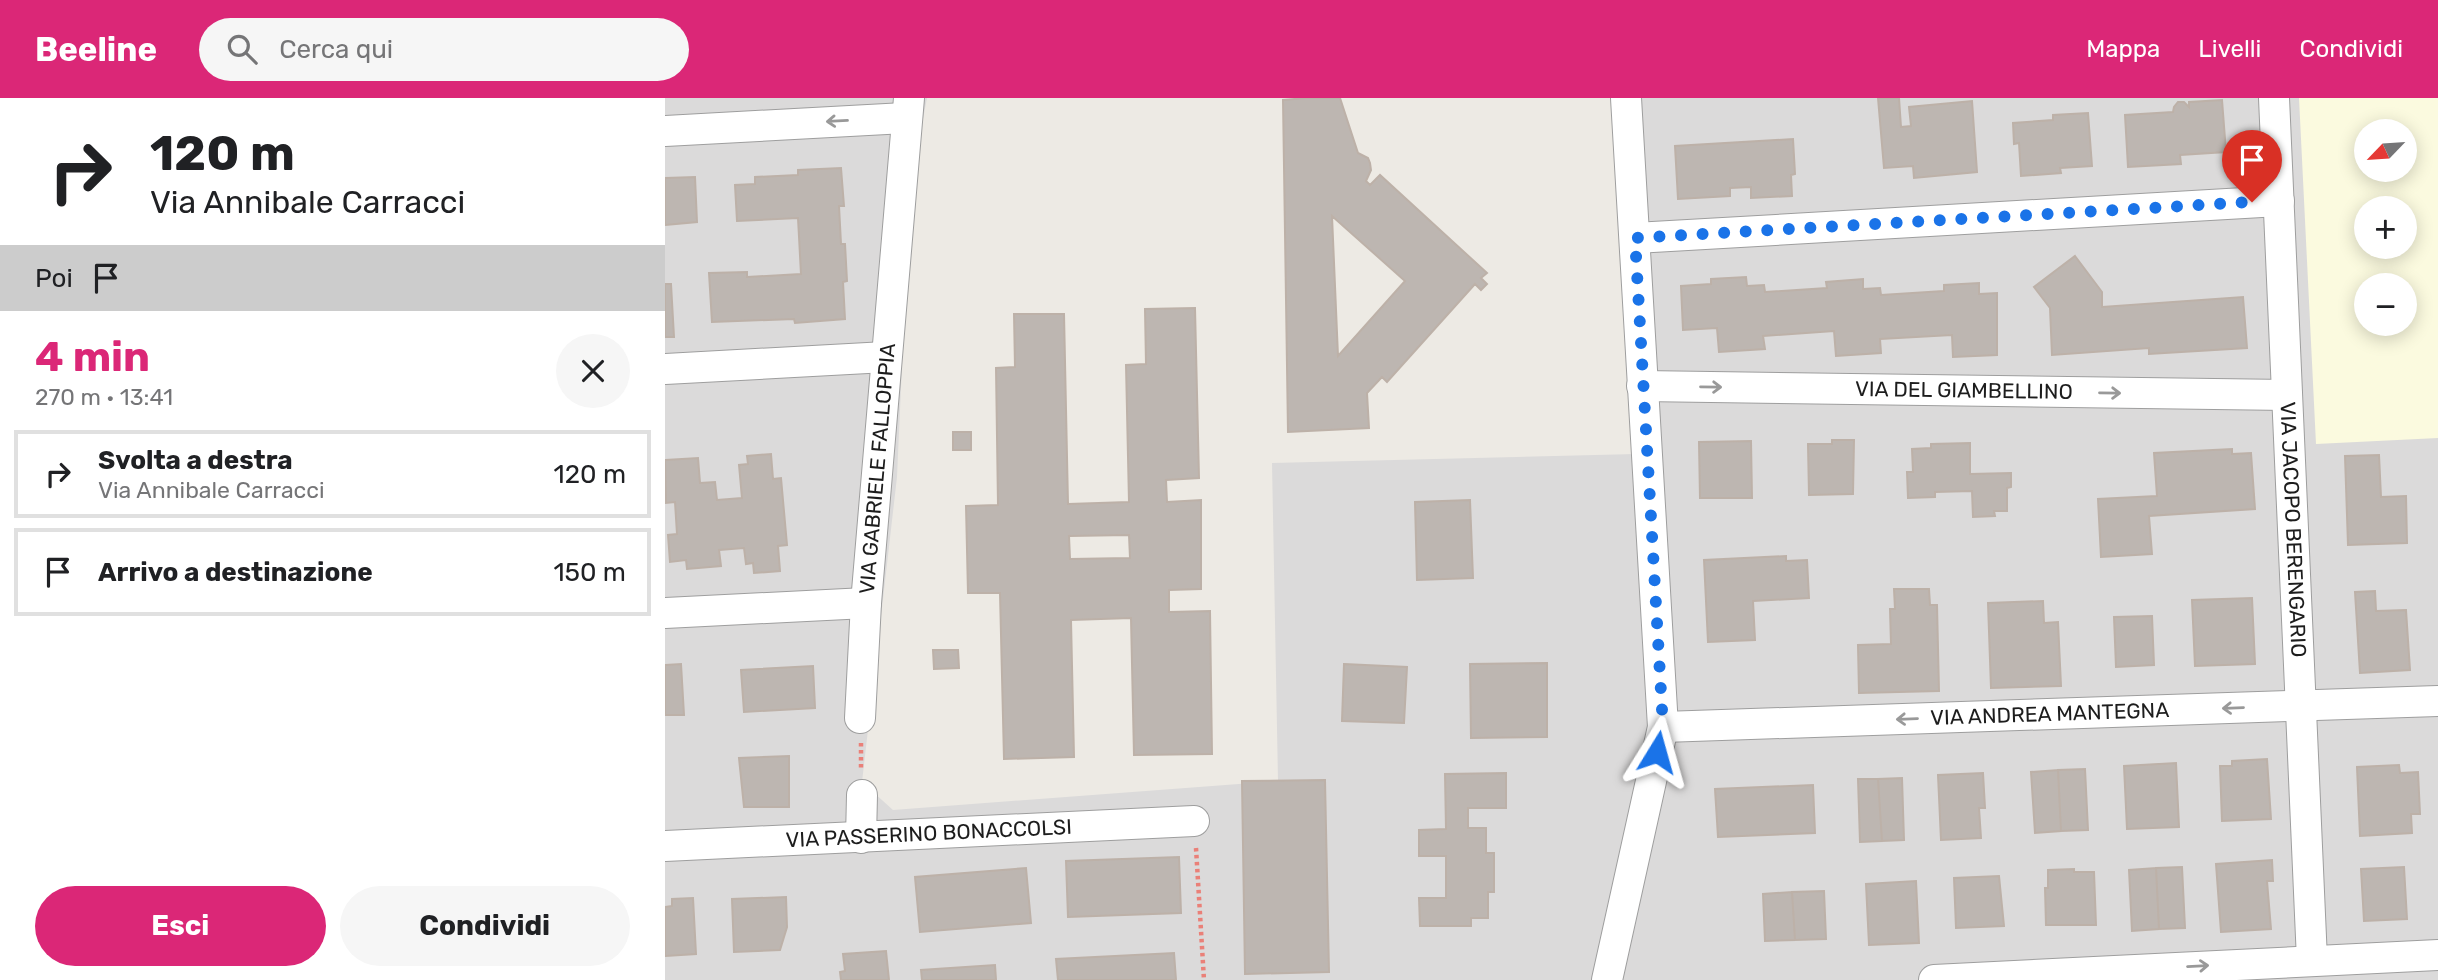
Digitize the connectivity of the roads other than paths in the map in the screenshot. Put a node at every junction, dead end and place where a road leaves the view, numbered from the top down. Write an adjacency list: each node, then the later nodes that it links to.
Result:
1 (1626, 98): 6 (street)
2 (2274, 98): 5 (street, VIA JACOPO BERENGARIO)
3 (907, 108): 4 (street, one-way to 4); 7 (street, VIA GABRIELE FALLOPPIA)
4 (665, 131)
5 (2279, 201): 6 (street); 10 (street, VIA JACOPO BERENGARIO)
6 (1635, 238): 9 (street)
7 (886, 357): 8 (street); 11 (street, VIA GABRIELE FALLOPPIA)
8 (665, 369)
9 (1643, 386): 10 (street, VIA DEL GIAMBELLINO, one-way to 10); 16 (street)
10 (2287, 395): 14 (street, VIA JACOPO BERENGARIO)
11 (866, 603): 12 (street); 15 (street, VIA GABRIELE FALLOPPIA)
12 (665, 613)
13 (2438, 701): 14 (street, VIA ANDREA MANTEGNA)
14 (2301, 706): 16 (street, VIA ANDREA MANTEGNA, one-way to 16); 22 (street, VIA JACOPO BERENGARIO)
15 (860, 718)
16 (1663, 727): 23 (street)
17 (862, 795): 19 (street)
18 (1194, 821): 19 (street, VIA PASSERINO BONACCOLSI)
19 (861, 838): 20 (street, VIA PASSERINO BONACCOLSI)
20 (665, 846)
21 (2438, 955): 22 (street)
22 (2312, 960): 24 (street, one-way to 22)
23 (1607, 980)
24 (1934, 980)

